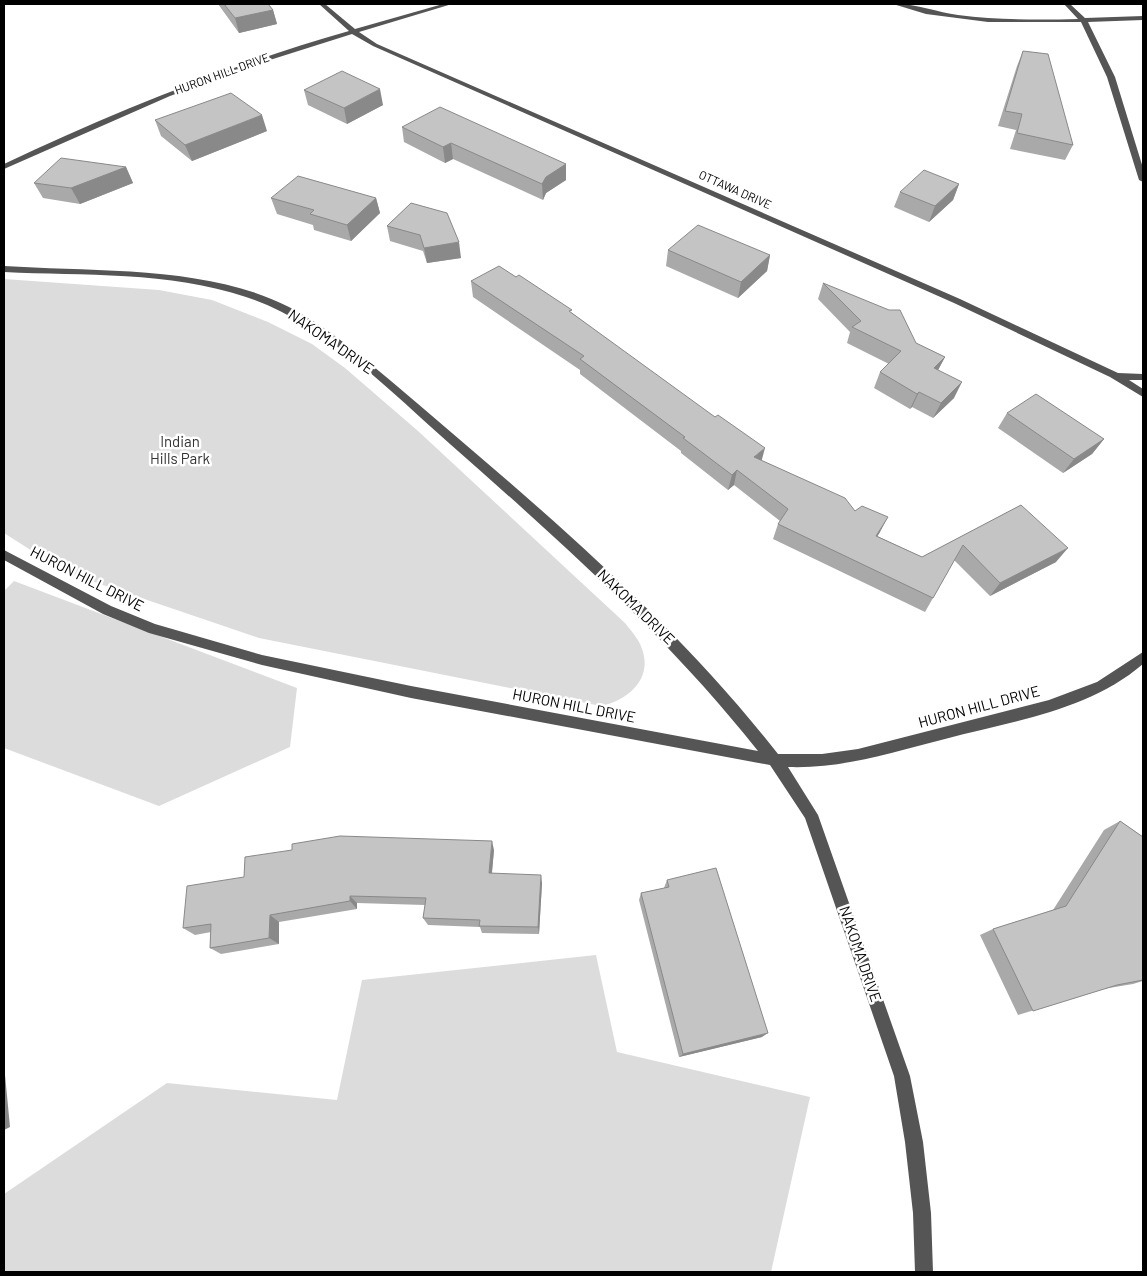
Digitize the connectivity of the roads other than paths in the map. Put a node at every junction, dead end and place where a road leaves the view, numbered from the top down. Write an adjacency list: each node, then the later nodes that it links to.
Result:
1 (322, 4): 7 (street, OTTAWA DRIVE)
2 (449, 4): 7 (street, HURON HILL DRIVE)
3 (896, 4): 6 (street)
4 (1067, 4): 6 (street)
5 (1143, 18): 6 (street)
6 (1084, 21): 9 (street)
7 (354, 32): 8 (street, HURON HILL DRIVE); 11 (street, OTTAWA DRIVE)
8 (4, 167)
9 (1143, 180)
10 (4, 269): 16 (street, NAKOMA DRIVE)
11 (1114, 376): 12 (street); 13 (street, OTTAWA DRIVE)
12 (1143, 377)
13 (1143, 394)
14 (4, 555): 16 (street, HURON HILL DRIVE)
15 (1143, 657): 16 (street, HURON HILL DRIVE)
16 (776, 760): 17 (street, NAKOMA DRIVE)
17 (924, 1272)

